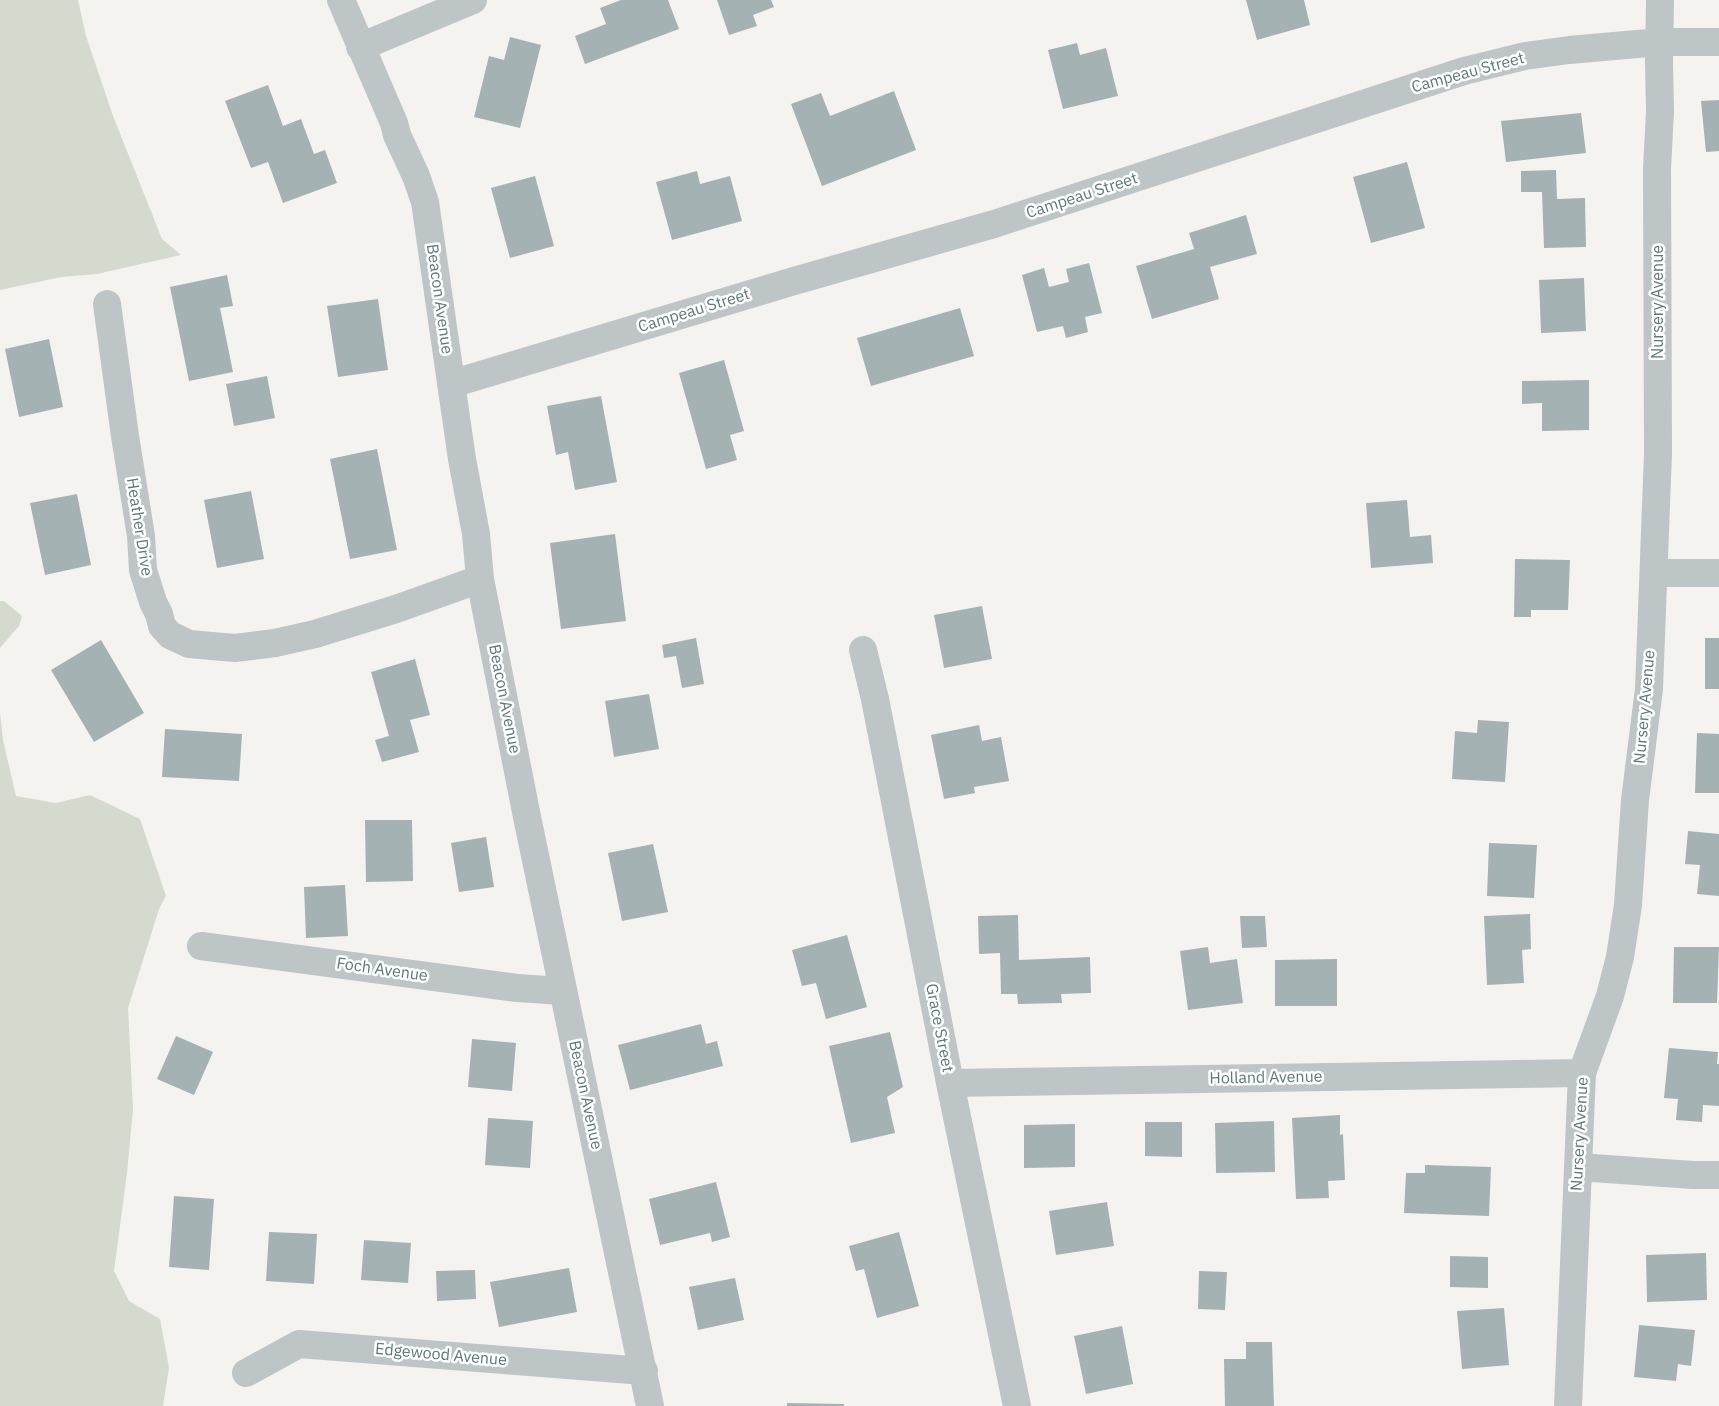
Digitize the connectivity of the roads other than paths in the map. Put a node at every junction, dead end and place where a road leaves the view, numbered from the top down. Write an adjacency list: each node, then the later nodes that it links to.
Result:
1 (341, 0): 6 (street, Beacon Avenue)
2 (473, 0): 6 (street)
3 (1660, 0): 4 (street, Nursery Avenue)
4 (1660, 42): 5 (street, Campeau Street); 8 (street, Campeau Street); 9 (street, Nursery Avenue)
5 (1719, 42)
6 (360, 47): 8 (street, Beacon Avenue)
7 (107, 304): 11 (street, Heather Drive)
8 (451, 384): 11 (street, Beacon Avenue)
9 (1654, 573): 10 (street); 15 (street, Nursery Avenue)
10 (1719, 573)
11 (480, 579): 14 (street, Beacon Avenue)
12 (863, 650): 16 (street, Grace Street)
13 (201, 946): 14 (street, Foch Avenue)
14 (563, 991): 19 (street, Beacon Avenue)
15 (1582, 1073): 16 (street, Holland Avenue); 17 (street, Nursery Avenue)
16 (950, 1083): 22 (street, Grace Street)
17 (1578, 1167): 18 (street); 23 (street, Nursery Avenue)
18 (1719, 1175)
19 (644, 1371): 20 (street, Edgewood Avenue); 21 (street, Beacon Avenue)
20 (246, 1374)
21 (650, 1406)
22 (1017, 1406)
23 (1568, 1406)

